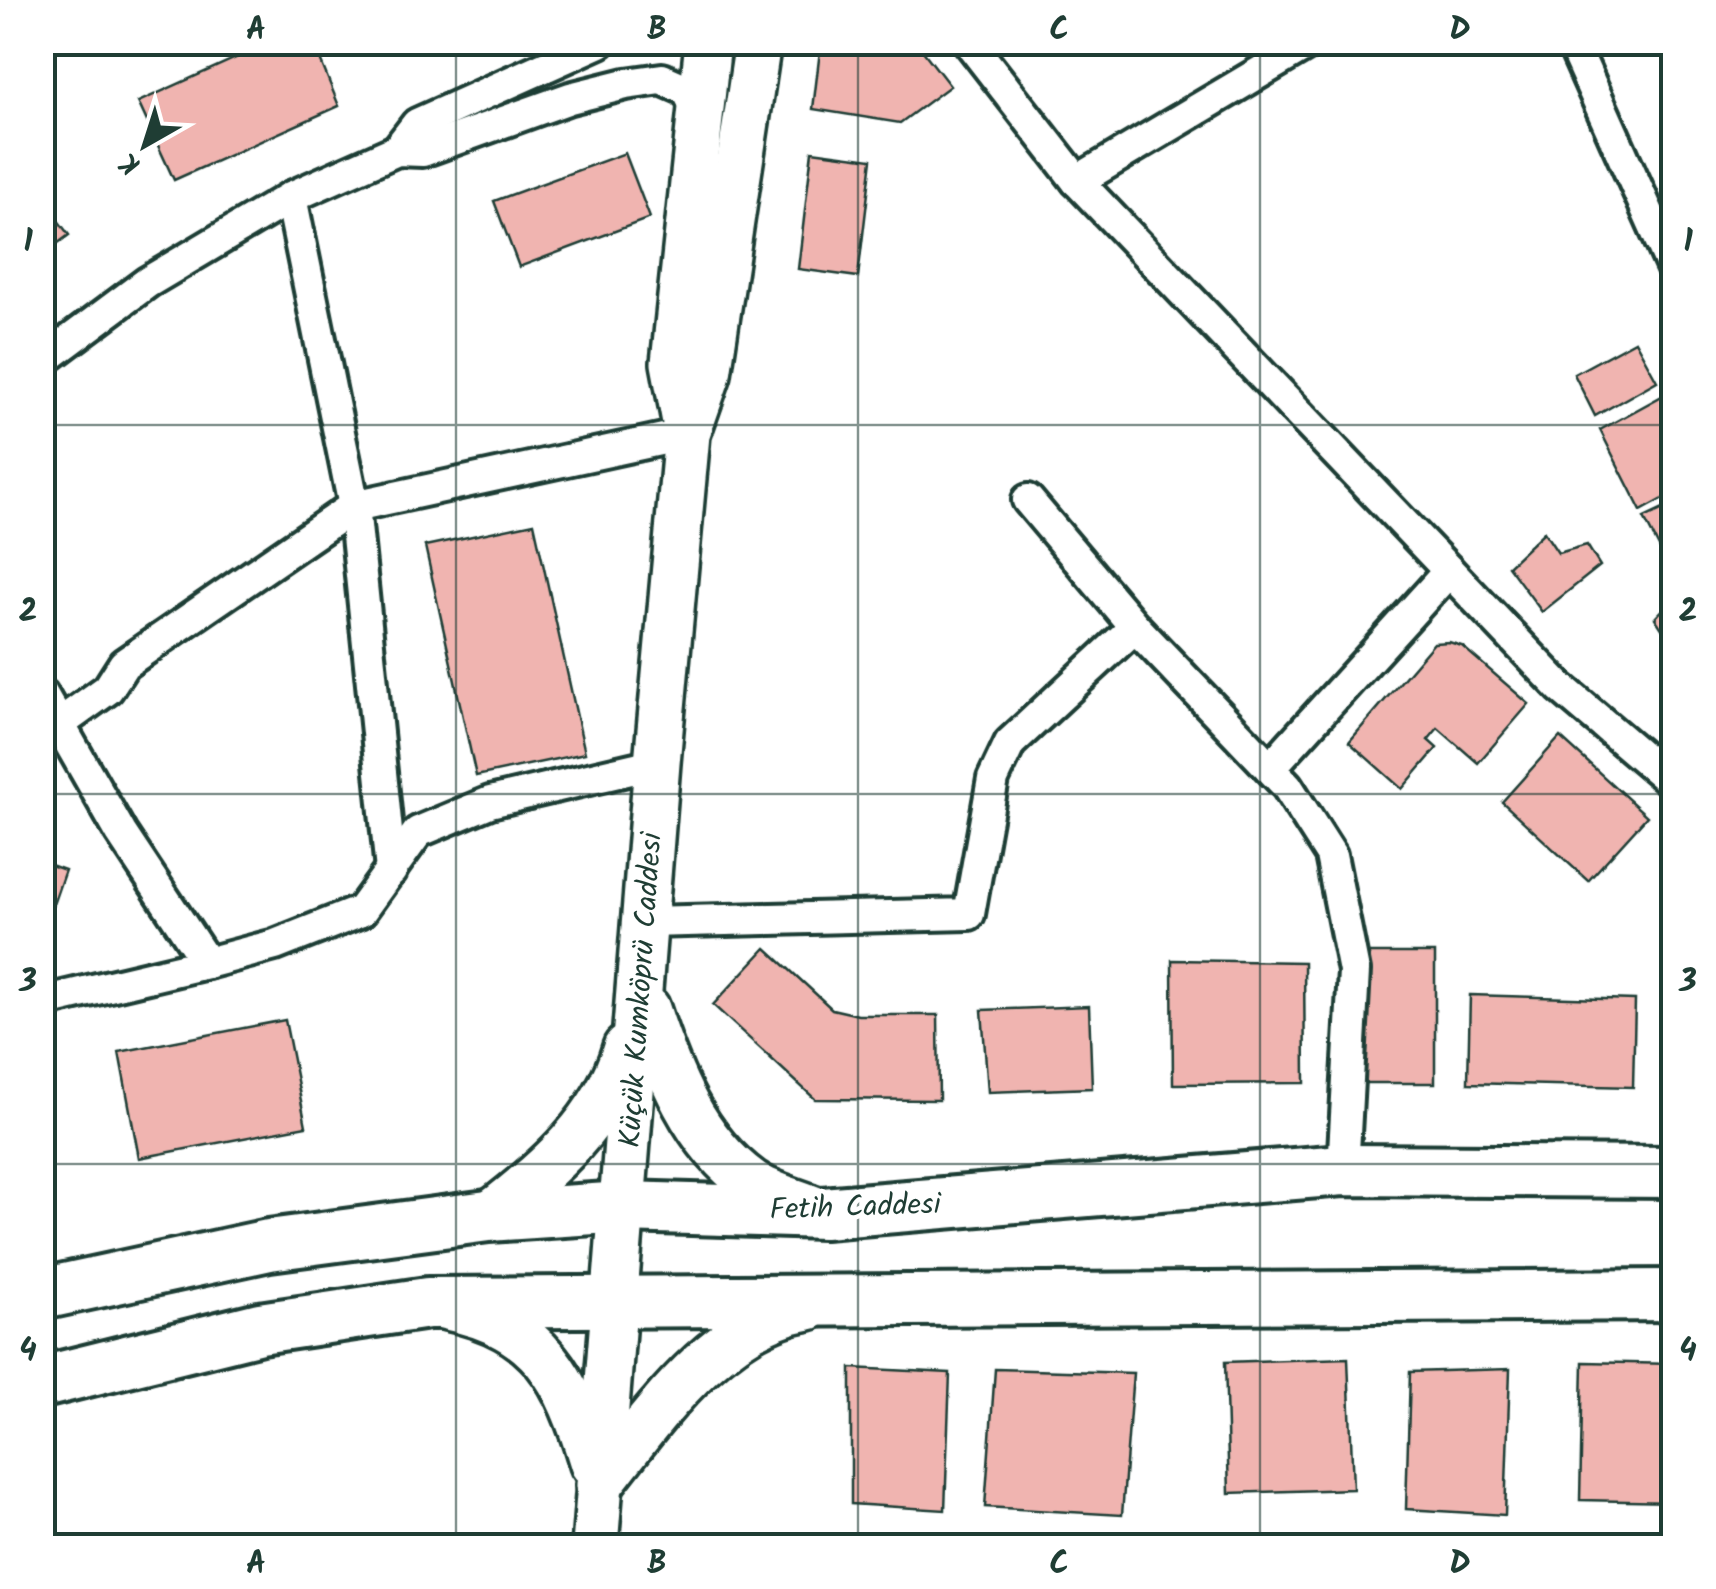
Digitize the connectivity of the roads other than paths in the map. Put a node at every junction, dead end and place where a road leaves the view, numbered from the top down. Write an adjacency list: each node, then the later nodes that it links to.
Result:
1 (600, 42): 9 (street)
2 (708, 42): 8 (street)
3 (758, 42): 14 (street)
4 (969, 42): 10 (street)
5 (1311, 42): 7 (street)
6 (1572, 42): 12 (street)
7 (1280, 50): 10 (street)
8 (699, 114): 9 (street); 14 (street)
9 (396, 150): 11 (street)
10 (1077, 181): 17 (street)
11 (291, 198): 13 (street); 16 (street)
12 (1674, 272)
13 (42, 360)
14 (688, 434): 16 (street); 21 (street, Küçük Kumköprü Caddesi)
15 (1028, 500): 18 (street)
16 (354, 506): 20 (street); 24 (street)
17 (1449, 571): 22 (street); 23 (street)
18 (1135, 627): 22 (street); 25 (street)
19 (42, 694): 20 (street)
20 (62, 722): 26 (street)
21 (656, 763): 24 (street); 25 (street, Küçük Kumköprü Caddesi)
22 (1270, 768): 29 (street)
23 (1674, 784)
24 (390, 871): 26 (street)
25 (647, 922): 27 (street, Küçük Kumköprü Caddesi)
26 (208, 963): 28 (street)
27 (642, 993): 31 (street, Küçük Kumköprü Caddesi); 32 (street); 33 (street)
28 (42, 1002)
29 (1343, 1170): 30 (main road, Fetih Caddesi); 32 (main road, Fetih Caddesi)
30 (1674, 1172)
31 (624, 1207): 32 (main road, Fetih Caddesi); 33 (main road, Fetih Caddesi); 37 (street, Küçük Kumköprü Caddesi)
32 (823, 1213)
33 (488, 1216): 34 (main road, Fetih Caddesi)
34 (42, 1294)
35 (1674, 1294): 36 (main road)
36 (884, 1296): 37 (main road); 40 (street)
37 (616, 1299): 38 (main road); 40 (street, Küçük Kumköprü Caddesi)
38 (428, 1303): 39 (main road); 40 (street)
39 (42, 1382)
40 (600, 1486): 41 (street, Küçük Kumköprü Caddesi)
41 (595, 1546)

